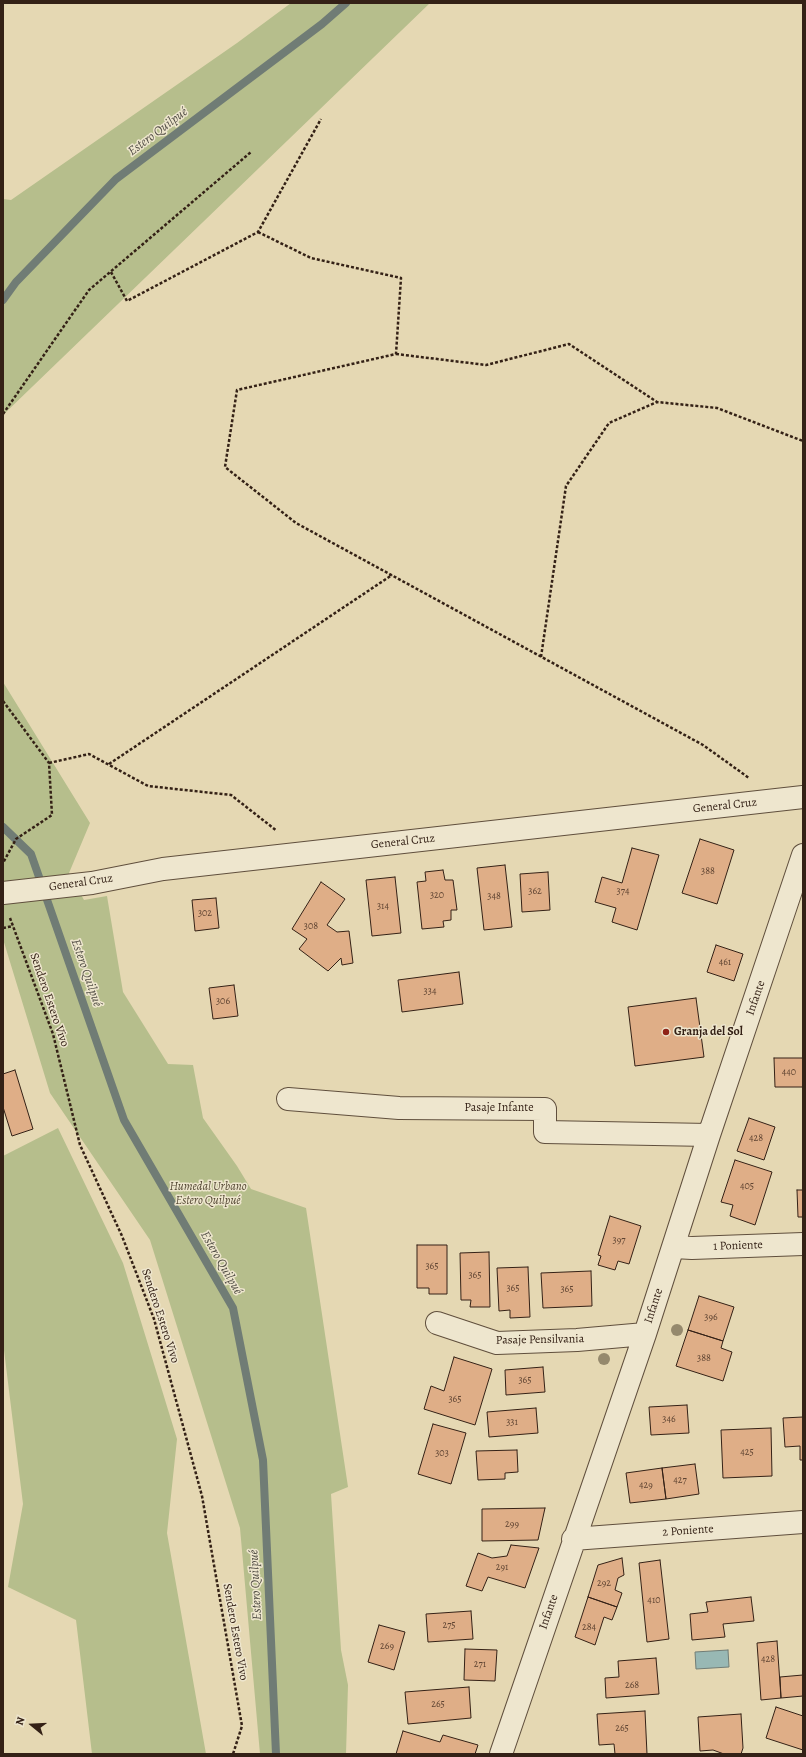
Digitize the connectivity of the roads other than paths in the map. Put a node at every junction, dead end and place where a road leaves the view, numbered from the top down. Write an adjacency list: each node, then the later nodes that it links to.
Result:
1 (803, 798): 3 (street, General Cruz)
2 (803, 855): 5 (street, Infante)
3 (3, 893)
4 (288, 1099): 5 (street, Pasaje Infante)
5 (709, 1135): 7 (street, Infante)
6 (803, 1244): 7 (street, 1 Poniente)
7 (674, 1247): 9 (street, Infante)
8 (437, 1323): 9 (street, Pasaje Pensilvania)
9 (645, 1334): 11 (street, Infante)
10 (803, 1522): 11 (street, 2 Poniente)
11 (573, 1539): 12 (street, Infante)
12 (501, 1754)

